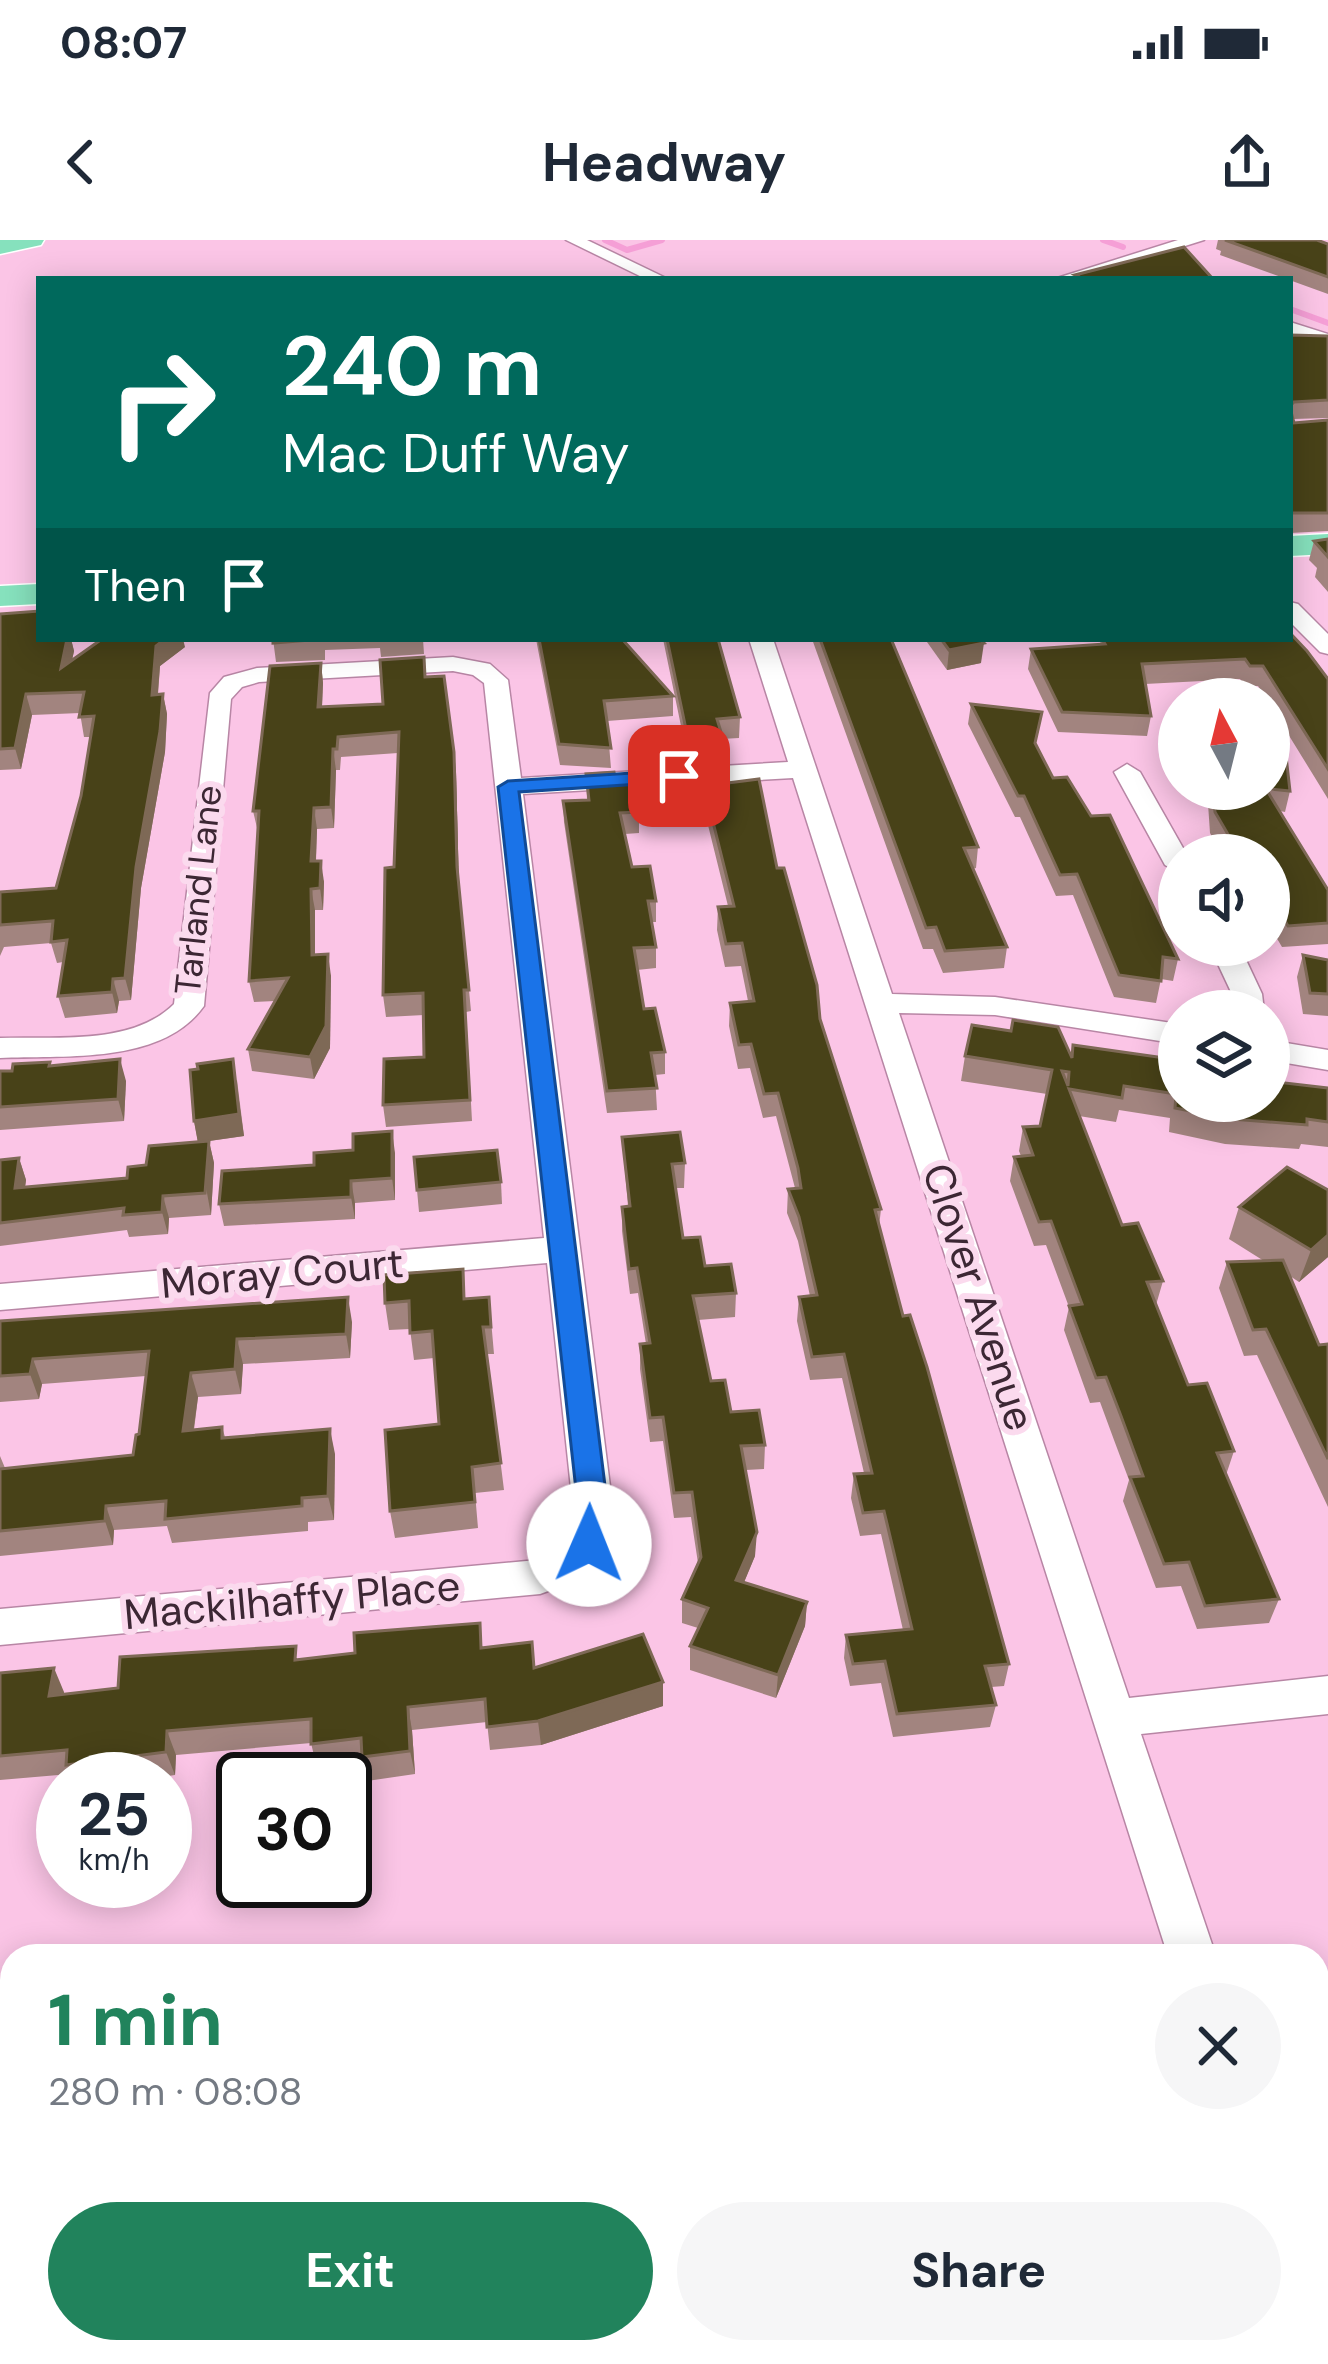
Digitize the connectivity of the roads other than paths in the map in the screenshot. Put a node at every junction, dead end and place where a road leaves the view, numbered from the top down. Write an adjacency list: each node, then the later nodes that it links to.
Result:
1 (32, 240): 4 (main road)
2 (574, 240): 7 (street)
3 (1196, 240): 5 (street)
4 (0, 247)
5 (1115, 263): 6 (street); 8 (street)
6 (1137, 271)
7 (653, 276)
8 (1072, 276)
9 (1328, 544): 10 (main road)
10 (1293, 546)
11 (36, 594): 12 (main road)
12 (0, 596)
13 (36, 614): 14 (main road)
14 (0, 616)
15 (1293, 617): 17 (street)
16 (762, 642): 18 (street, Clover Avenue)
17 (1328, 647)
18 (807, 769): 20 (street); 22 (street, Clover Avenue)
19 (1127, 772): 21 (street)
20 (508, 787): 24 (street, Tarland Lane); 27 (street)
21 (1162, 834)
22 (884, 1004): 23 (street); 31 (street, Clover Avenue)
23 (1158, 1030)
24 (0, 1048)
25 (1290, 1054): 26 (street)
26 (1328, 1060)
27 (563, 1250): 28 (street, Moray Court); 29 (street, Mackilhaffy Place)
28 (0, 1297)
29 (0, 1627)
30 (1328, 1696): 31 (street)
31 (1117, 1718): 32 (street, Clover Avenue)
32 (1188, 1944)

